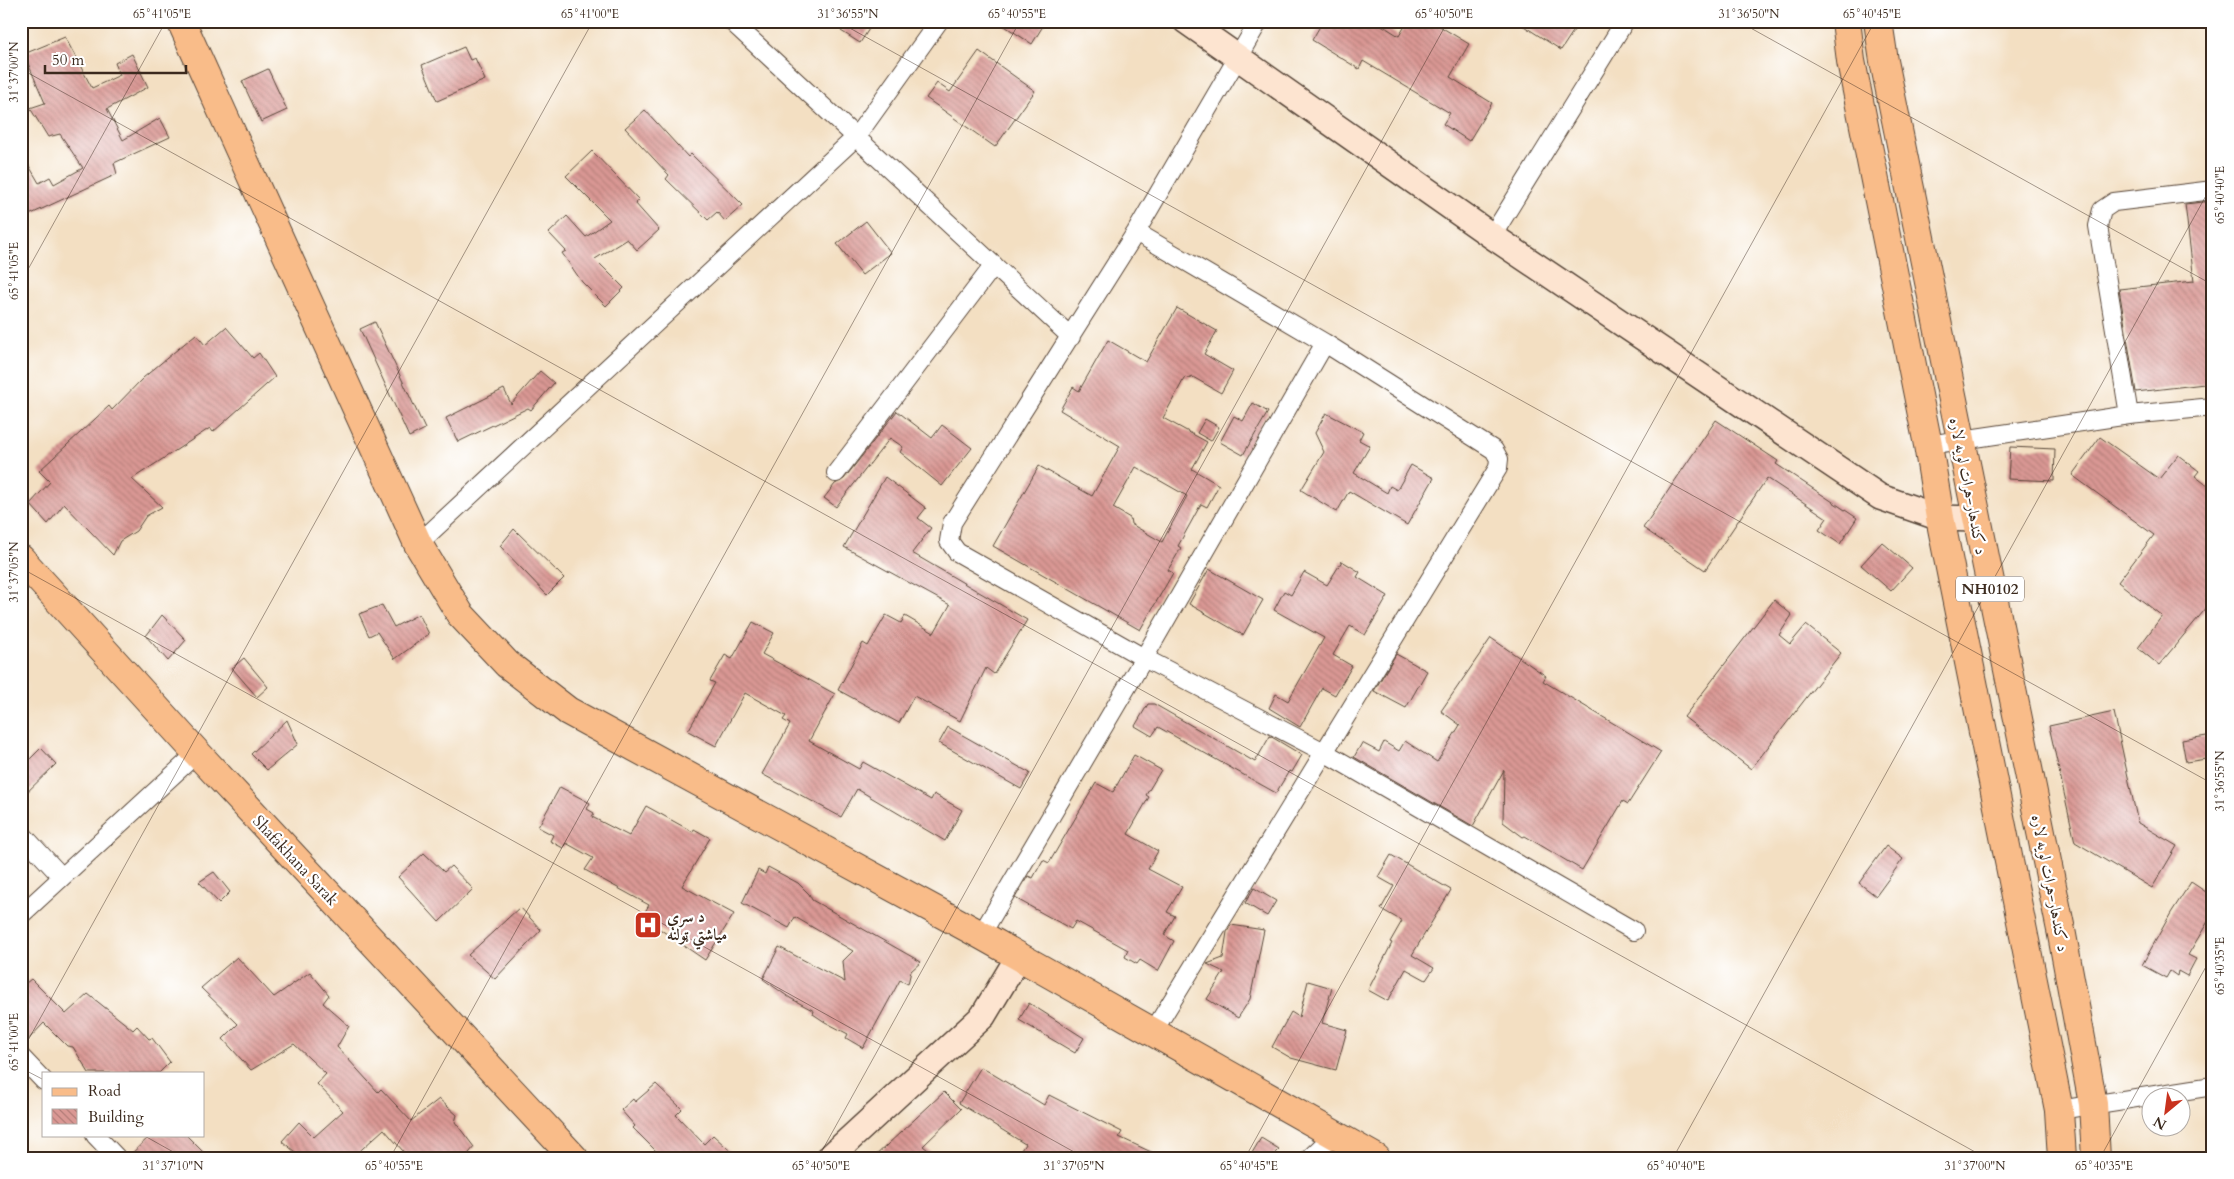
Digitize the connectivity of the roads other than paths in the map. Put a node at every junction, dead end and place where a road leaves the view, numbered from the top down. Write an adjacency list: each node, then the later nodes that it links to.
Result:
1 (181, 21): 24 (main road)
2 (732, 21): 10 (street)
3 (939, 21): 10 (street)
4 (1186, 21): 9 (street)
5 (1259, 21): 9 (street)
6 (1625, 21): 13 (street)
7 (1846, 21): 20 (main road, د کندهار-هرات لويه لاره / NH0102)
8 (1878, 21): 19 (main road, د کندهار-هرات لويه لاره / NH0102)
9 (1237, 58): 12 (street); 13 (street)
10 (856, 137): 14 (street); 24 (street)
11 (2213, 190): 18 (street)
12 (1136, 232): 15 (street); 16 (street)
13 (1492, 236): 22 (street)
14 (994, 265): 15 (street); 21 (street)
15 (1071, 337): 26 (street)
16 (1325, 343): 26 (street); 27 (street)
17 (2213, 407): 18 (street)
18 (2128, 415): 19 (street)
19 (1960, 440): 20 (street); 23 (main road, د کندهار-هرات لويه لاره / NH0102)
20 (1928, 445): 22 (main road, د کندهار-هرات لويه لاره / NH0102)
21 (836, 473)
22 (1940, 518): 23 (street); 40 (main road, د کندهار-هرات لويه لاره / NH0102)
23 (1976, 519): 39 (main road, د کندهار-هرات لويه لاره / NH0102)
24 (418, 544): 33 (main road)
25 (21, 559): 28 (main road, Shafakhana Sarak)
26 (1144, 658): 27 (street); 33 (street)
27 (1324, 752): 32 (street); 35 (street)
28 (197, 753): 30 (street); 44 (main road, Shafakhana Sarak)
29 (21, 833): 30 (street)
30 (61, 876): 31 (street)
31 (21, 915)
32 (1634, 931)
33 (982, 935): 34 (main road)
34 (1019, 956): 35 (main road); 45 (street)
35 (1153, 1032): 41 (main road)
36 (21, 1057): 37 (street)
37 (42, 1079)
38 (2213, 1086): 39 (street)
39 (2093, 1104): 40 (street); 49 (main road, د کندهار-هرات لويه لاره / NH0102)
40 (2059, 1110): 48 (main road, د کندهار-هرات لويه لاره / NH0102)
41 (1335, 1134): 46 (street); 47 (main road)
42 (96, 1136): 43 (street)
43 (117, 1158)
44 (574, 1158)
45 (829, 1158)
46 (1310, 1158)
47 (1376, 1158)
48 (2062, 1158)
49 (2096, 1158)

